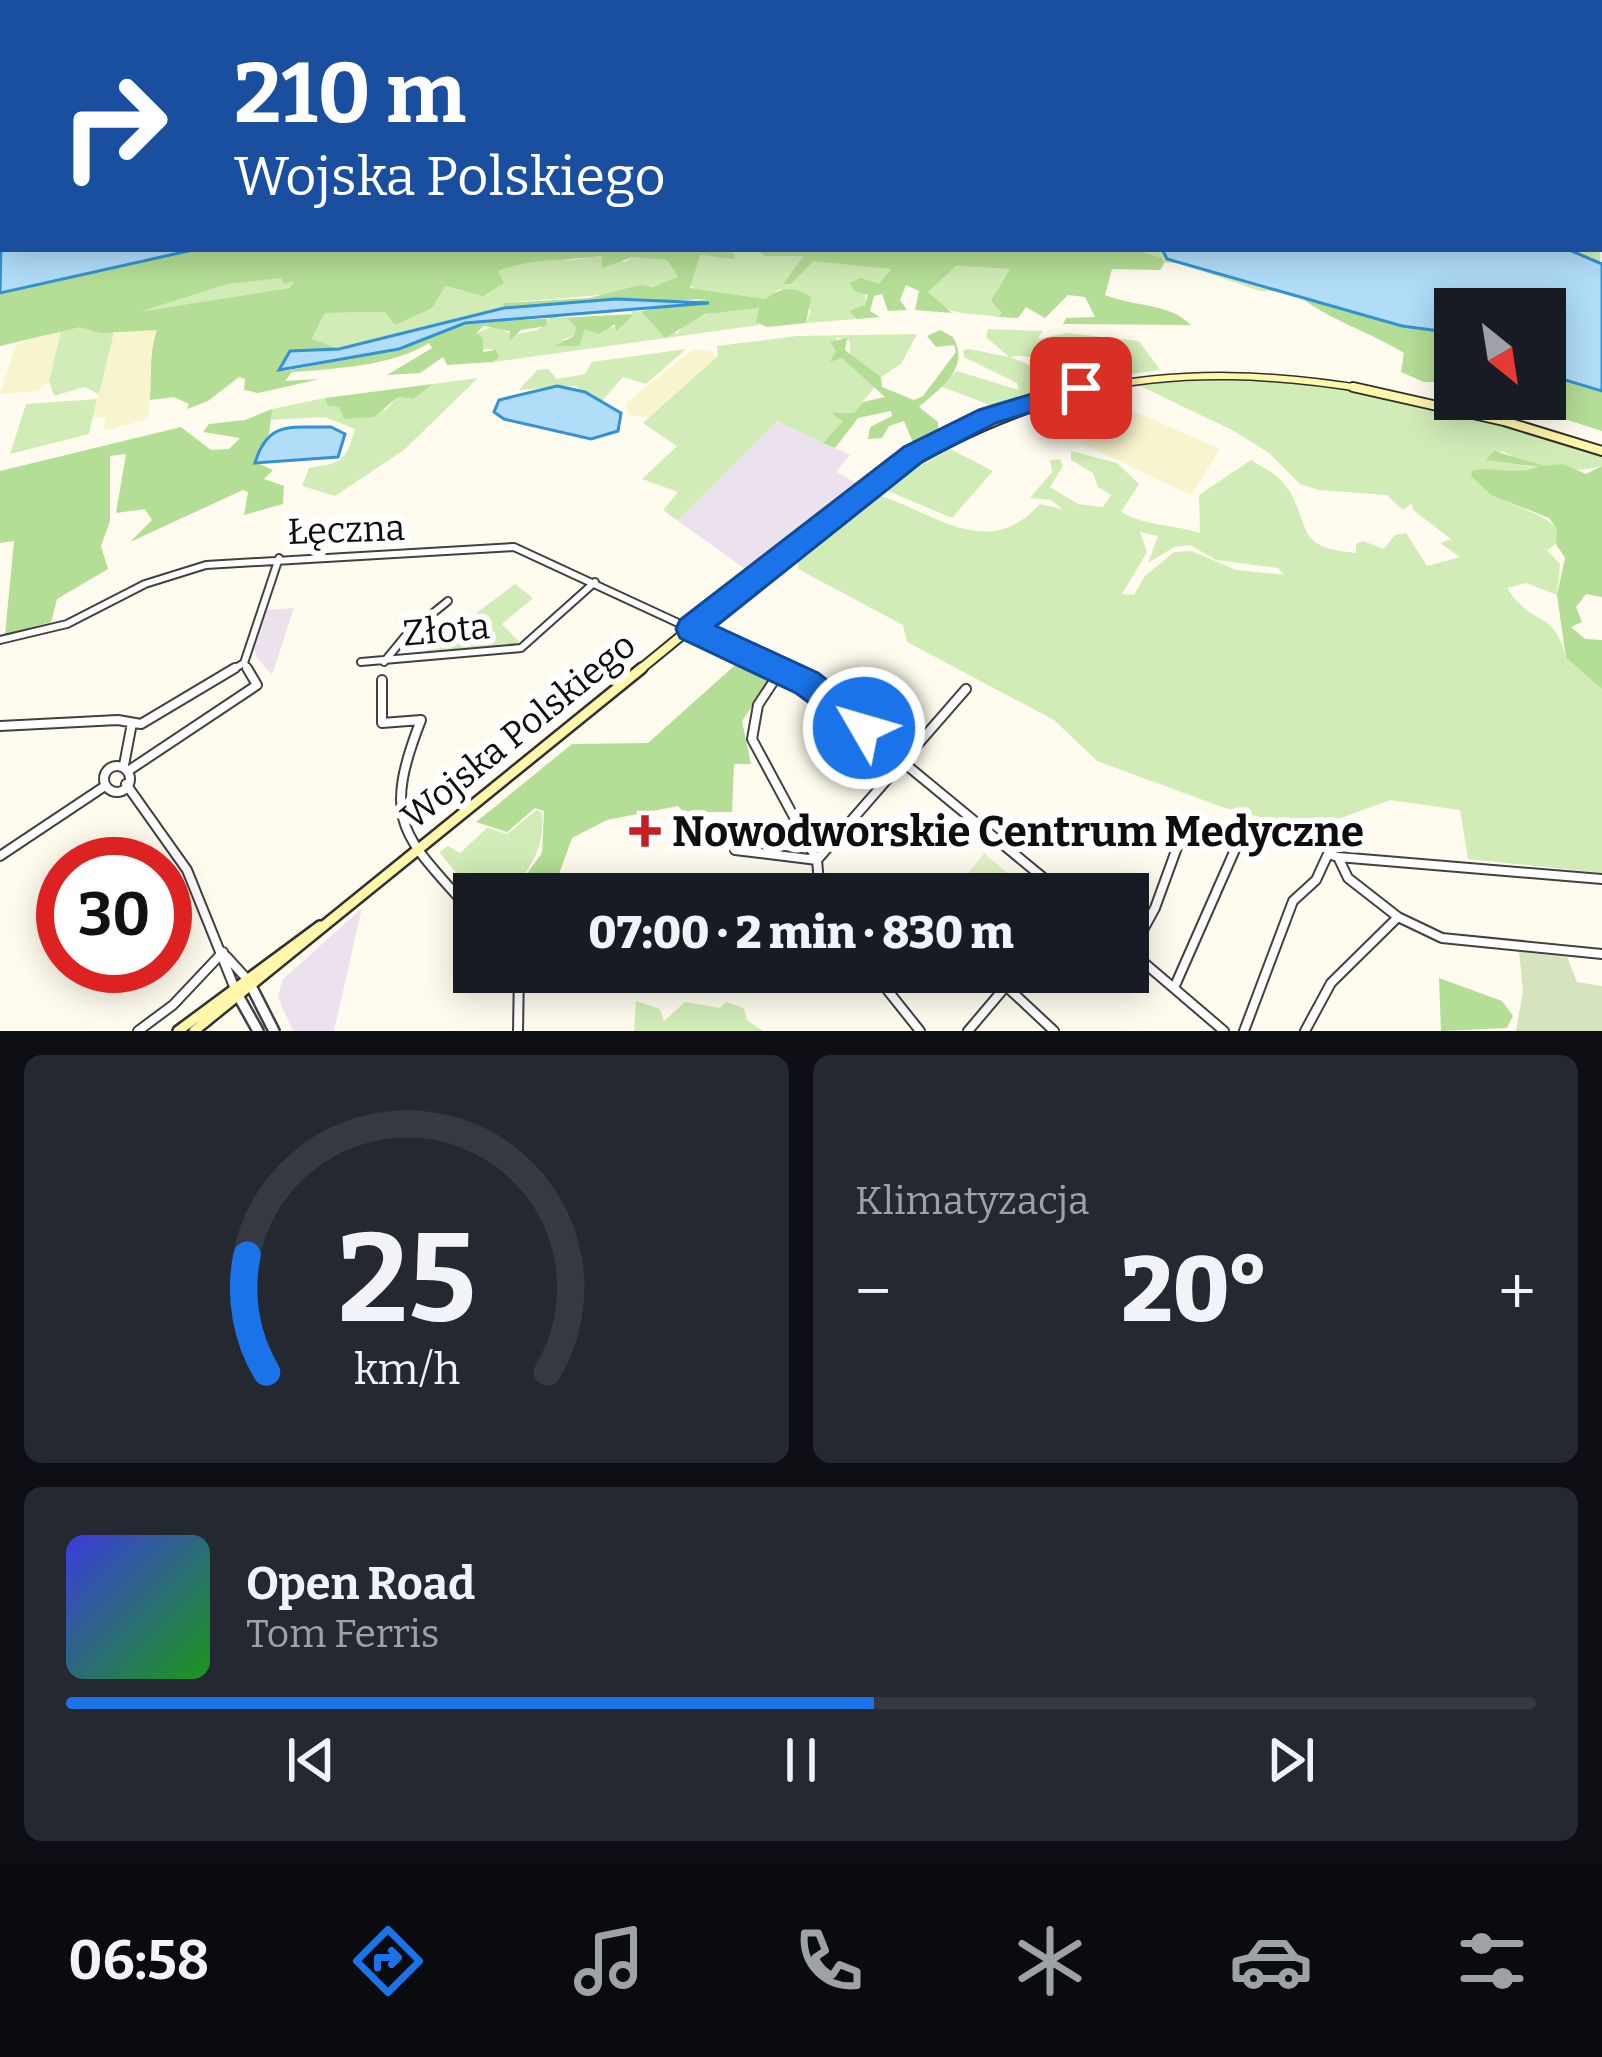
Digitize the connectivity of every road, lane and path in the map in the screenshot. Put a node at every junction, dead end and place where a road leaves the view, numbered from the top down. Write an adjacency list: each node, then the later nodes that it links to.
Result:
1 (1602, 451): 5 (main road, Wojska Polskiego)
2 (279, 558): 3 (street, Łęczna); 6 (street, Łęczna); 9 (street)
3 (595, 582): 5 (street, Łęczna); 8 (street, Złota)
4 (448, 601): 8 (street, Złota)
5 (691, 629): 10 (street, Łęczna); 22 (main road, Wojska Polskiego)
6 (0, 640)
7 (361, 662): 8 (street, Złota)
8 (384, 662)
9 (244, 663): 13 (street); 16 (street)
10 (781, 669): 15 (street, Łęczna); 25 (street)
11 (382, 680): 22 (street)
12 (966, 688): 15 (street)
13 (131, 723): 14 (street); 16 (street)
14 (0, 726)
15 (906, 760): 25 (street); 27 (street, Łęczna)
16 (127, 767): 17 (street); 18 (street)
17 (126, 784): 18 (street); 32 (street)
18 (102, 788): 23 (street)
19 (1186, 823): 31 (street)
20 (1241, 836): 36 (street)
21 (735, 850): 25 (street)
22 (416, 851): 29 (street); 35 (main road, Wojska Polskiego)
23 (0, 856)
24 (1338, 857): 28 (street); 30 (street); 52 (street)
25 (817, 860): 26 (street)
26 (818, 873)
27 (1039, 873)
28 (1602, 879)
29 (453, 892)
30 (1398, 917): 33 (street); 53 (street)
31 (1149, 918)
32 (225, 954): 35 (street); 41 (street); 42 (street)
33 (1602, 954)
34 (1149, 967): 36 (street)
35 (250, 984): 41 (main road, Wojska Polskiego); 46 (street)
36 (1174, 988): 51 (street)
37 (519, 993): 47 (street)
38 (890, 993): 48 (street)
39 (1000, 993): 49 (street)
40 (1013, 993): 50 (street)
41 (237, 994): 43 (main road, Wojska Polskiego); 44 (main road, Wojska Polskiego); 45 (street)
42 (138, 1031)
43 (178, 1031)
44 (194, 1031)
45 (258, 1031)
46 (274, 1031)
47 (518, 1031)
48 (920, 1031)
49 (968, 1031)
50 (1054, 1031)
51 (1224, 1031)
52 (1244, 1031)
53 (1305, 1031)

